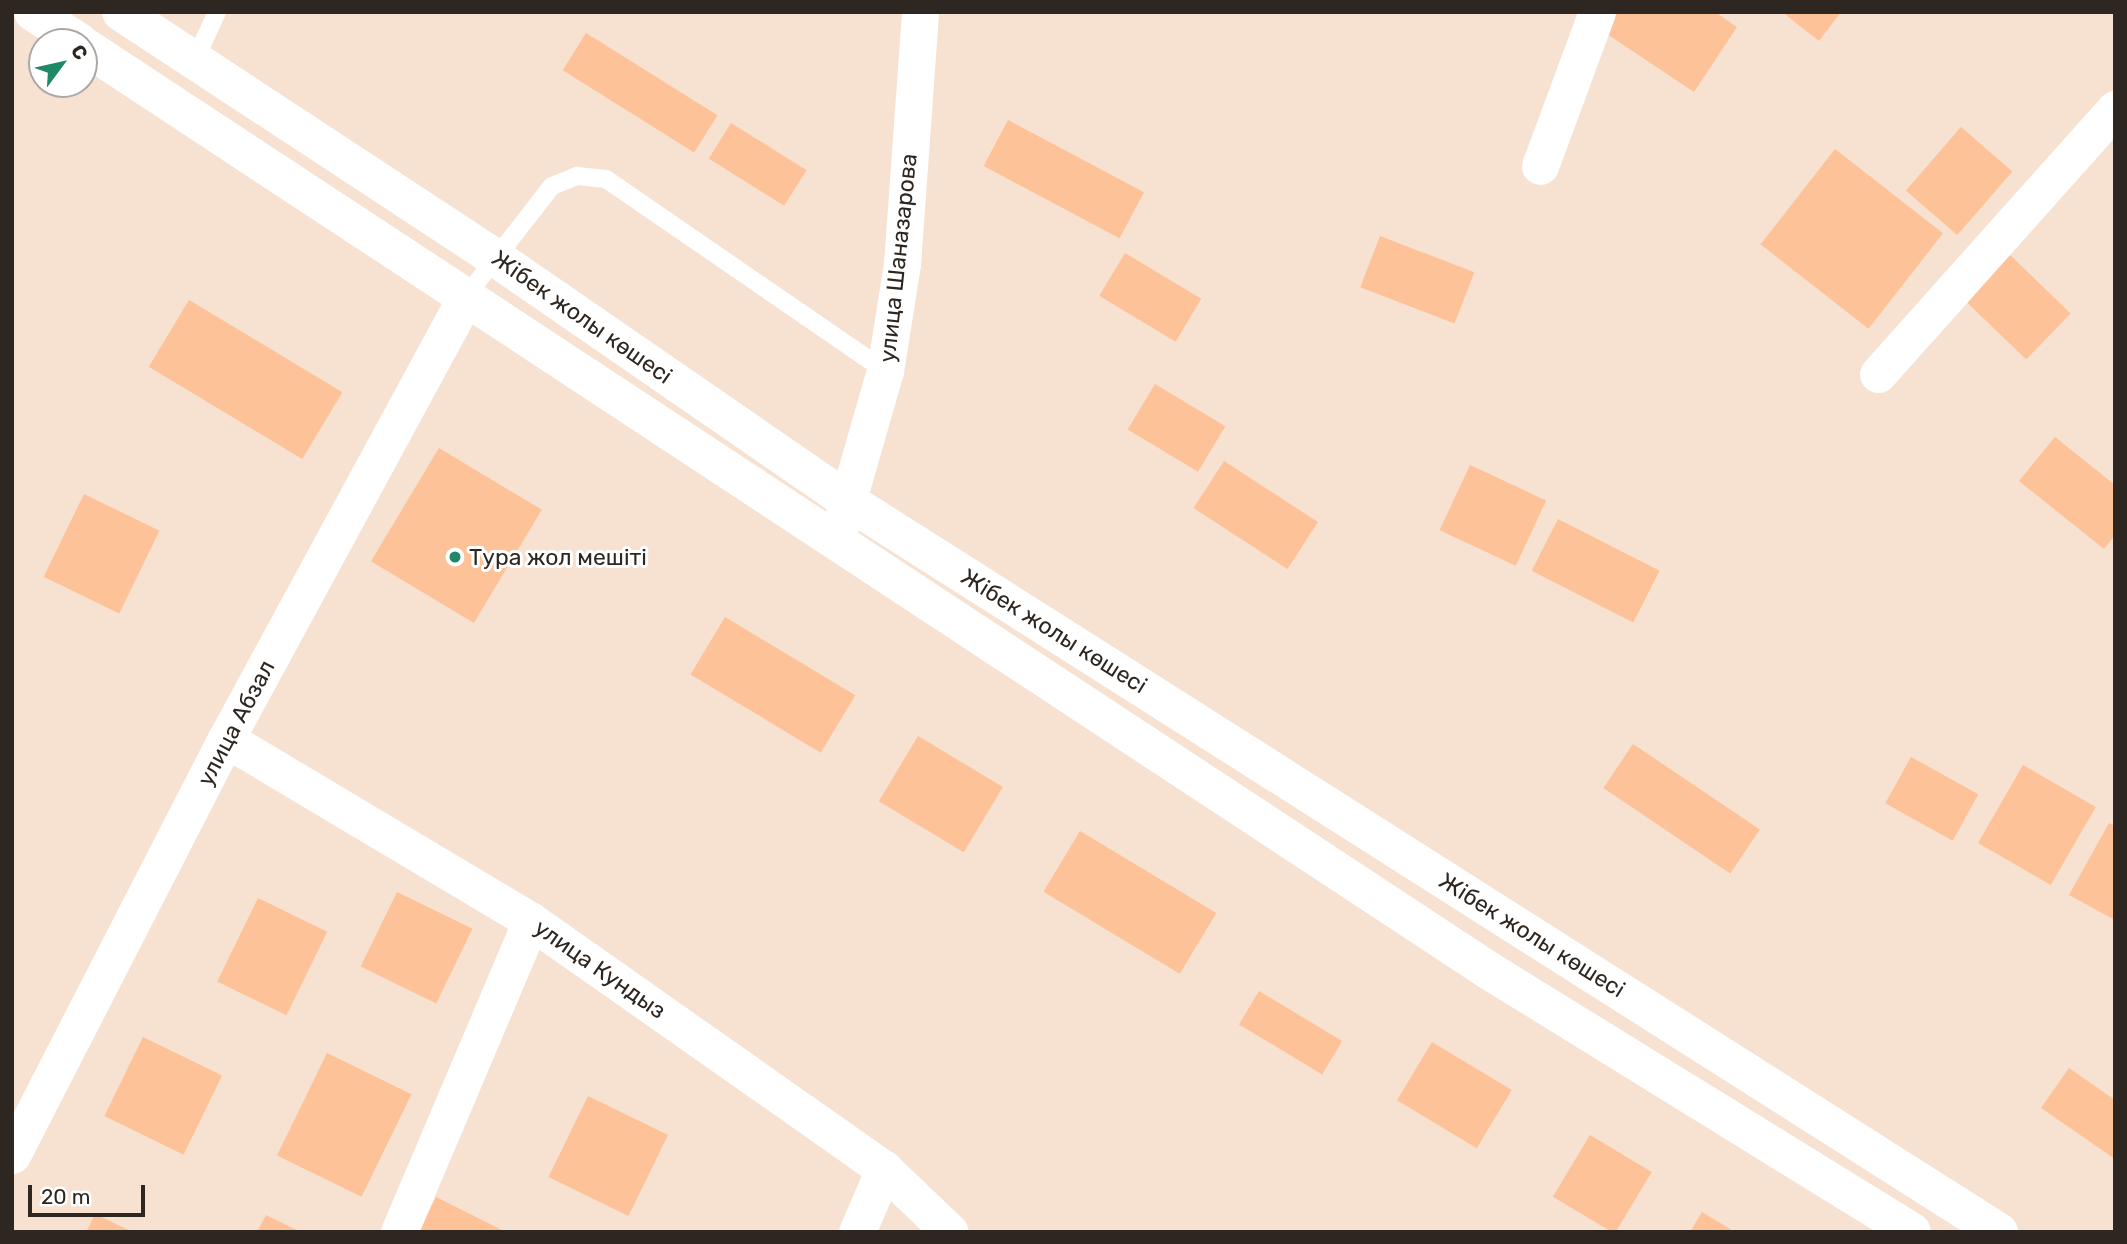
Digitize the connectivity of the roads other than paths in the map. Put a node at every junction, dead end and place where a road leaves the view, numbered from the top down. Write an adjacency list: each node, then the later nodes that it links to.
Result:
1 (33, 12): 6 (main road)
2 (121, 12): 8 (main road, Жібек жолы көшесі)
3 (217, 12): 8 (lane)
4 (920, 12): 13 (street, улица Шаназарова)
5 (1597, 12): 10 (street)
6 (58, 28)
7 (98, 55): 12 (main road, Жібек жолы көшесі)
8 (195, 61): 11 (main road, Жібек жолы көшесі)
9 (2115, 109): 14 (street)
10 (1540, 166)
11 (493, 256): 12 (lane); 13 (lane); 15 (main road, Жібек жолы көшесі)
12 (467, 295): 16 (main road, Жібек жолы көшесі); 17 (street, улица Абзал)
13 (886, 371): 15 (street, улица Шаназарова)
14 (1878, 374)
15 (851, 503): 16 (street, улица Шаназарова); 25 (main road, Жібек жолы көшесі)
16 (835, 539): 24 (main road, Жібек жолы көшесі)
17 (226, 739): 18 (street, улица Кундыз); 19 (street, улица Абзал)
18 (531, 921): 20 (street, улица Кундыз); 21 (street)
19 (12, 1155)
20 (884, 1169): 22 (street); 23 (street, улица Кундыз)
21 (400, 1232)
22 (857, 1232)
23 (950, 1232)
24 (1912, 1232)
25 (1999, 1232)

